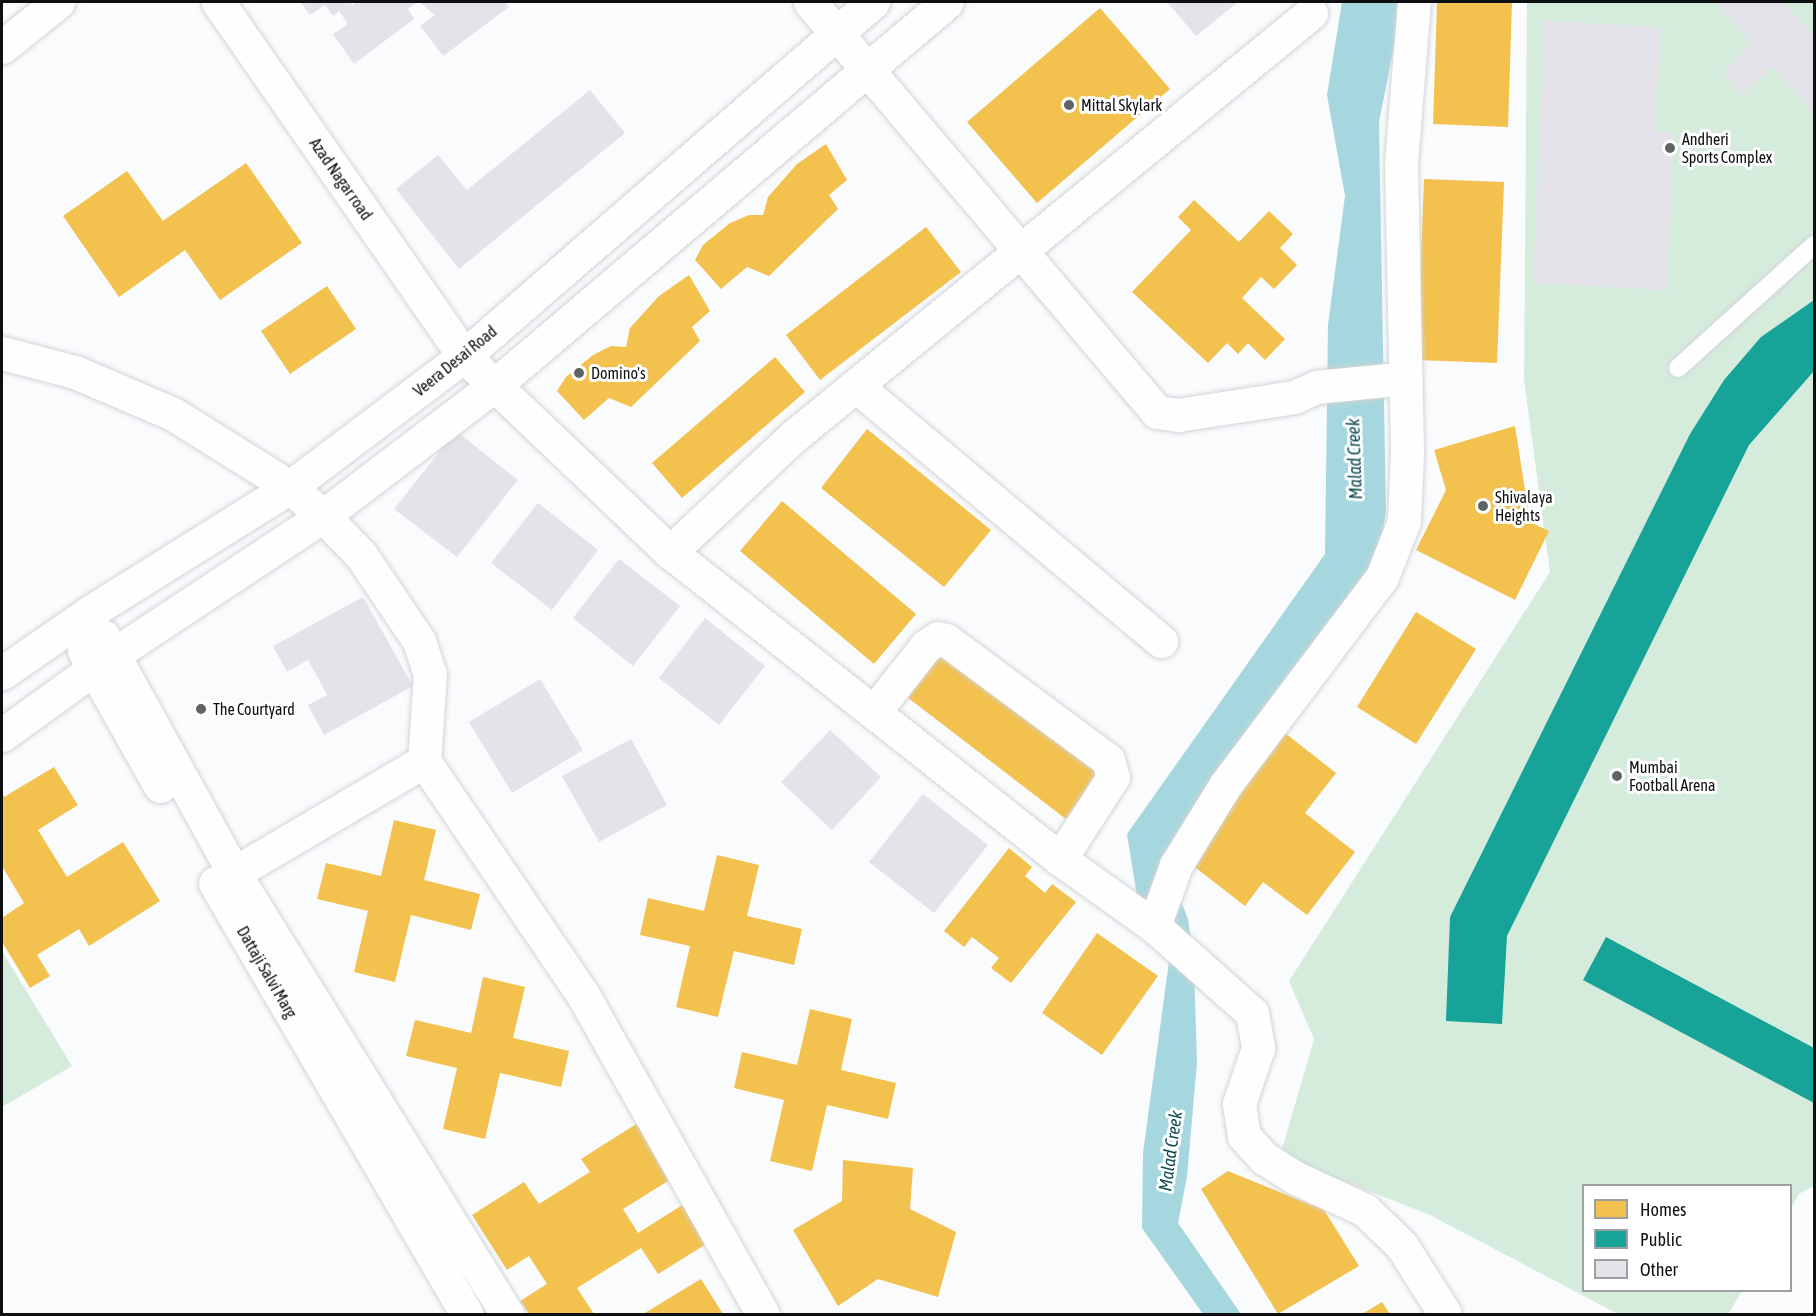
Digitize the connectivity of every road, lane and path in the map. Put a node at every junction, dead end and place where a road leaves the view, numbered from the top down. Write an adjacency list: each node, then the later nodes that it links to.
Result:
1 (58, 2): 9 (street)
2 (218, 2): 14 (street, Azad Nagar road)
3 (810, 2): 8 (street)
4 (873, 2): 8 (street, Veera Desai Road)
5 (947, 2): 10 (street)
6 (1414, 2): 18 (street)
7 (1311, 14): 12 (street)
8 (836, 33): 10 (street); 14 (street, Veera Desai Road)
9 (2, 47)
10 (866, 71): 12 (street); 16 (street)
11 (1815, 245): 15 (lane)
12 (1019, 253): 17 (street); 18 (street)
13 (2, 353): 19 (street)
14 (464, 356): 16 (street, Azad Nagar road); 19 (street, Veera Desai Road)
15 (1678, 368)
16 (495, 385): 20 (street); 21 (street, Azad Nagar road)
17 (856, 386): 21 (street); 23 (street)
18 (1397, 389): 31 (street)
19 (290, 487): 20 (street); 22 (street, Veera Desai Road)
20 (323, 516): 24 (street); 28 (street)
21 (670, 552): 26 (street, Azad Nagar road)
22 (81, 619): 24 (street, Dattaji Salvi Marg); 25 (street, Veera Desai Road)
23 (1161, 641)
24 (103, 662): 27 (street); 30 (street, Dattaji Salvi Marg); 32 (street, Dattaji Salvi Marg)
25 (2, 673)
26 (874, 712): 29 (street, Azad Nagar road); 29 (street)
27 (2, 735)
28 (424, 761): 30 (street); 34 (street)
29 (1060, 859): 31 (street, Azad Nagar road)
30 (234, 873): 33 (street, Dattaji Salvi Marg)
31 (1154, 926): 35 (street, Azad Nagar road)
32 (467, 1314)
33 (507, 1314)
34 (763, 1314)
35 (1445, 1314)

